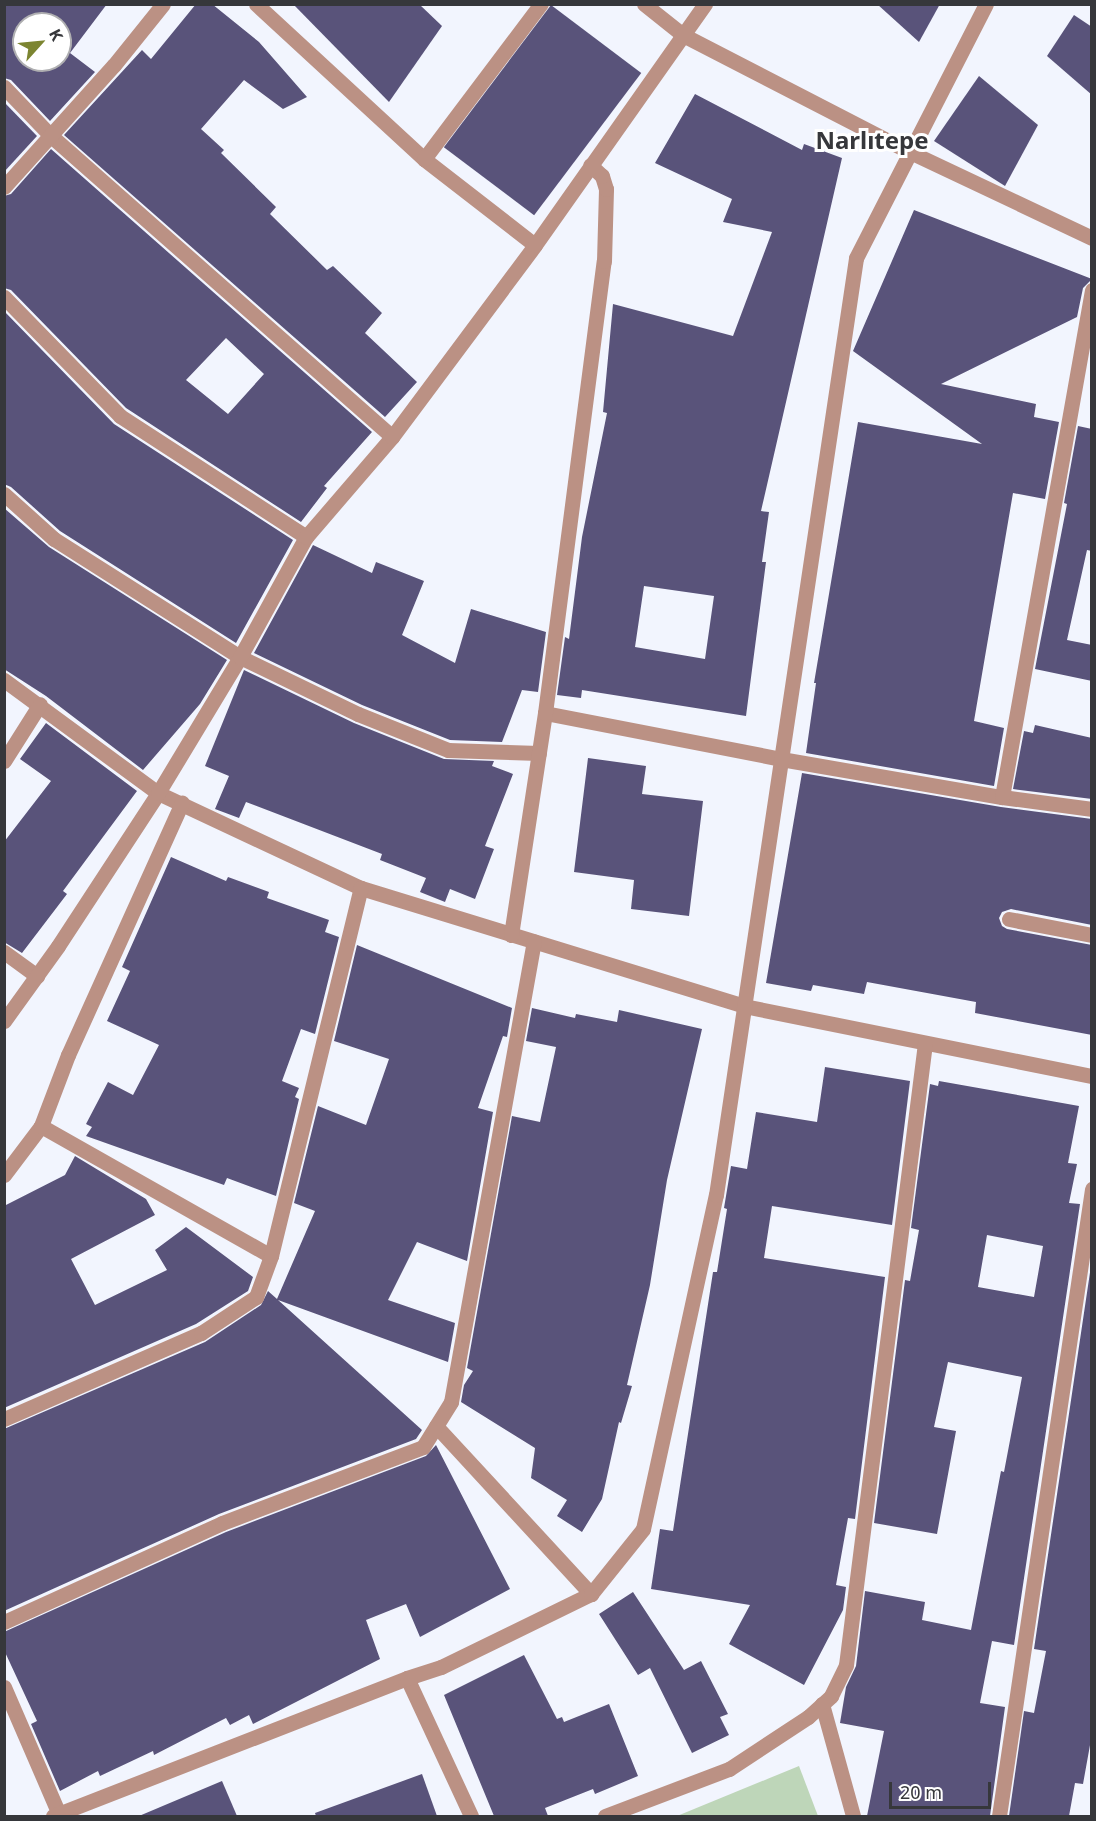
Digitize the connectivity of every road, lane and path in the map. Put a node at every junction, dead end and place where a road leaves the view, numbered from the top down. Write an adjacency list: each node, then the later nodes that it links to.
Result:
1 (163, 4): 9 (street)
2 (256, 4): 11 (street)
3 (541, 4): 11 (street)
4 (644, 4): 7 (street)
5 (705, 4): 7 (street)
6 (986, 4): 10 (street)
7 (683, 35): 10 (street); 12 (street)
8 (4, 87): 9 (street)
9 (50, 135): 13 (street); 18 (street)
10 (910, 152): 14 (street); 26 (street)
11 (424, 159): 15 (street)
12 (590, 165): 15 (street); 24 (street)
13 (4, 187)
14 (1092, 238)
15 (535, 245): 18 (street)
16 (1092, 290): 29 (street)
17 (4, 297): 20 (street)
18 (392, 437): 20 (street)
19 (4, 494): 21 (street)
20 (306, 537): 21 (street)
21 (240, 657): 25 (street); 28 (street)
22 (4, 680): 23 (street)
23 (40, 704): 27 (street); 28 (street)
24 (545, 713): 25 (street); 26 (street)
25 (539, 753): 34 (street)
26 (781, 759): 29 (street); 39 (street)
27 (4, 761)
28 (158, 793): 30 (street); 38 (street)
29 (1002, 797): 31 (street)
30 (182, 802): 32 (street); 43 (street)
31 (1092, 809)
32 (361, 888): 34 (street); 46 (street)
33 (1009, 919): 35 (street)
34 (511, 934): 36 (street)
35 (1092, 935)
36 (534, 941): 39 (street); 48 (street)
37 (4, 952): 38 (street)
38 (37, 976): 40 (street)
39 (744, 1006): 41 (street); 49 (street)
40 (4, 1021)
41 (925, 1043): 42 (street); 53 (street)
42 (1092, 1076)
43 (41, 1126): 44 (street); 46 (street)
44 (4, 1175)
45 (1092, 1189): 58 (street)
46 (271, 1256): 47 (street)
47 (4, 1419)
48 (436, 1426): 49 (street); 50 (street)
49 (591, 1594): 51 (street)
50 (4, 1622)
51 (406, 1678): 54 (street); 55 (street)
52 (4, 1687): 54 (street)
53 (822, 1704): 56 (street); 57 (street)
54 (56, 1815)
55 (471, 1816)
56 (605, 1816)
57 (853, 1816)
58 (999, 1816)

